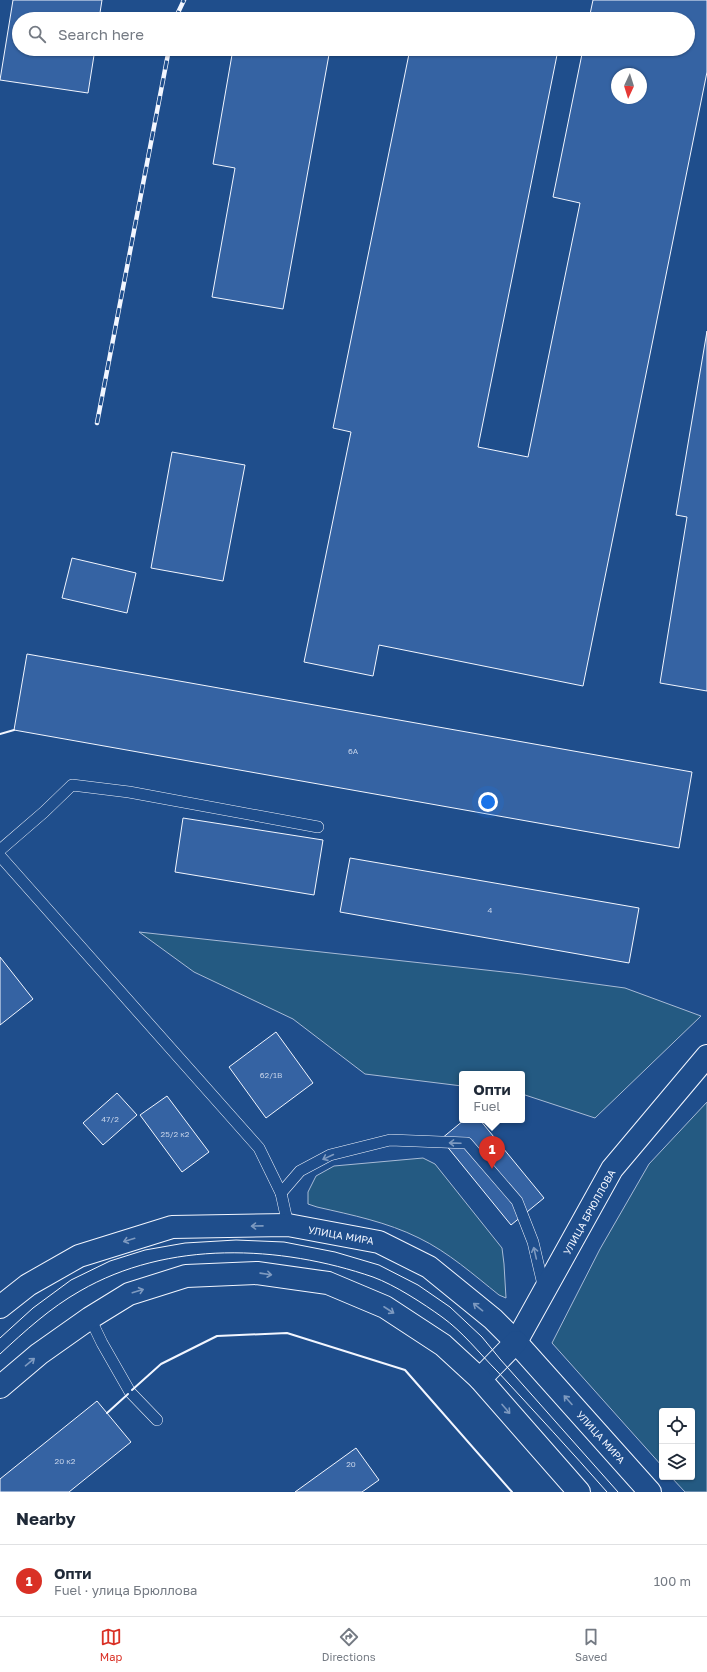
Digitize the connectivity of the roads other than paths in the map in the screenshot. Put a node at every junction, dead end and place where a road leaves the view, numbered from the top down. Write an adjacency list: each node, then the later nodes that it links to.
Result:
1 (318, 828): 2 (lane)
2 (0, 850)
3 (0, 856): 5 (lane)
4 (707, 1056): 7 (street, УЛИЦА БРЮЛЛОВА)
5 (281, 1193): 6 (lane); 7 (lane, one-way to 5)
6 (288, 1226): 8 (street, УЛИЦА МИРА, one-way to 8); 10 (street, УЛИЦА МИРА, one-way to 6)
7 (544, 1291): 10 (street, УЛИЦА БРЮЛЛОВА)
8 (0, 1307)
9 (90, 1318): 11 (street, one-way to 11); 12 (street, one-way to 9); 13 (lane)
10 (516, 1342): 11 (street, УЛИЦА БРЮЛЛОВА); 15 (street, УЛИЦА МИРА, one-way to 10)
11 (480, 1379): 14 (street, one-way to 14)
12 (0, 1387)
13 (157, 1420)
14 (579, 1492)
15 (650, 1492)

